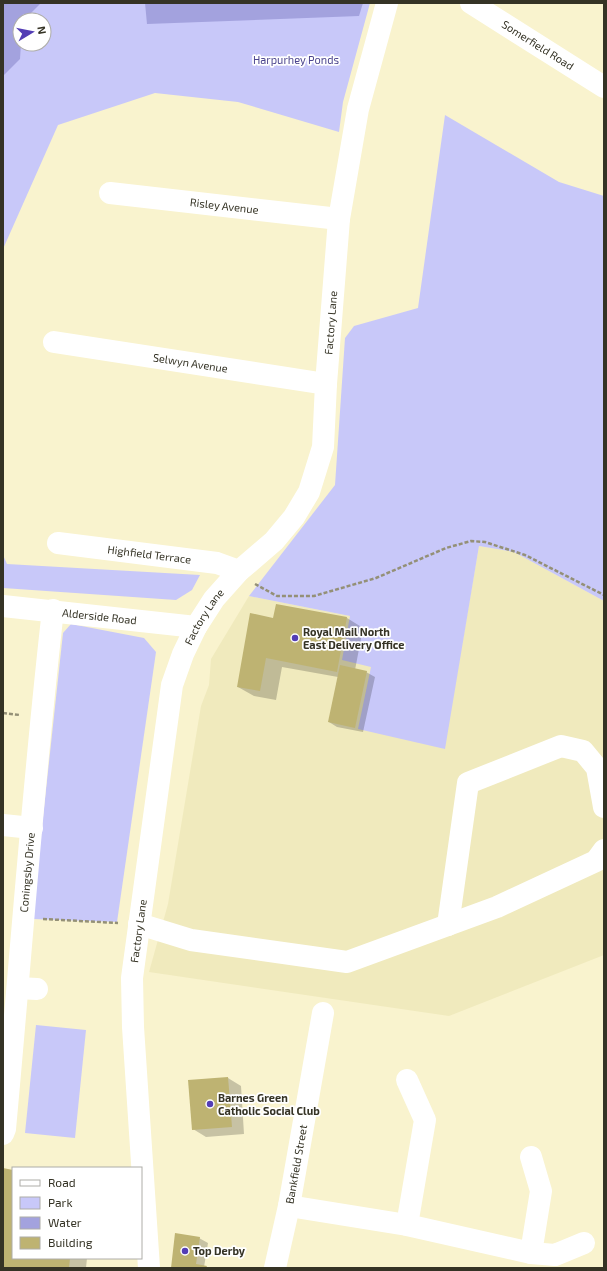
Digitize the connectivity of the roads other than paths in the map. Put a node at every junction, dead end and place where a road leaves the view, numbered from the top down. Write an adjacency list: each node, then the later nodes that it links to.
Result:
1 (387, 3): 5 (street, Factory Lane)
2 (471, 3): 3 (street, Somerfield Road)
3 (604, 87)
4 (110, 193): 5 (street, Risley Avenue)
5 (340, 219): 7 (street, Factory Lane)
6 (54, 342): 7 (street, Selwyn Avenue)
7 (326, 384): 9 (street, Factory Lane)
8 (58, 543): 9 (street, Highfield Terrace)
9 (239, 571): 12 (street, Factory Lane)
10 (3, 606): 11 (street, Alderside Road)
11 (52, 610): 12 (street, Alderside Road); 15 (street, Coningsby Drive)
12 (196, 627): 17 (street, Factory Lane)
13 (604, 807): 18 (street)
14 (3, 825): 15 (street)
15 (32, 828): 21 (street, Coningsby Drive)
16 (604, 850): 18 (street)
17 (132, 924): 18 (street); 27 (street, Factory Lane)
18 (448, 925)
19 (323, 1013): 23 (street, Bankfield Street)
20 (407, 1080): 24 (street)
21 (3, 1134)
22 (532, 1157): 26 (street)
23 (289, 1206): 24 (street); 28 (street, Bankfield Street)
24 (408, 1225): 26 (street)
25 (584, 1243): 26 (street)
26 (531, 1253)
27 (150, 1268)
28 (276, 1268)

